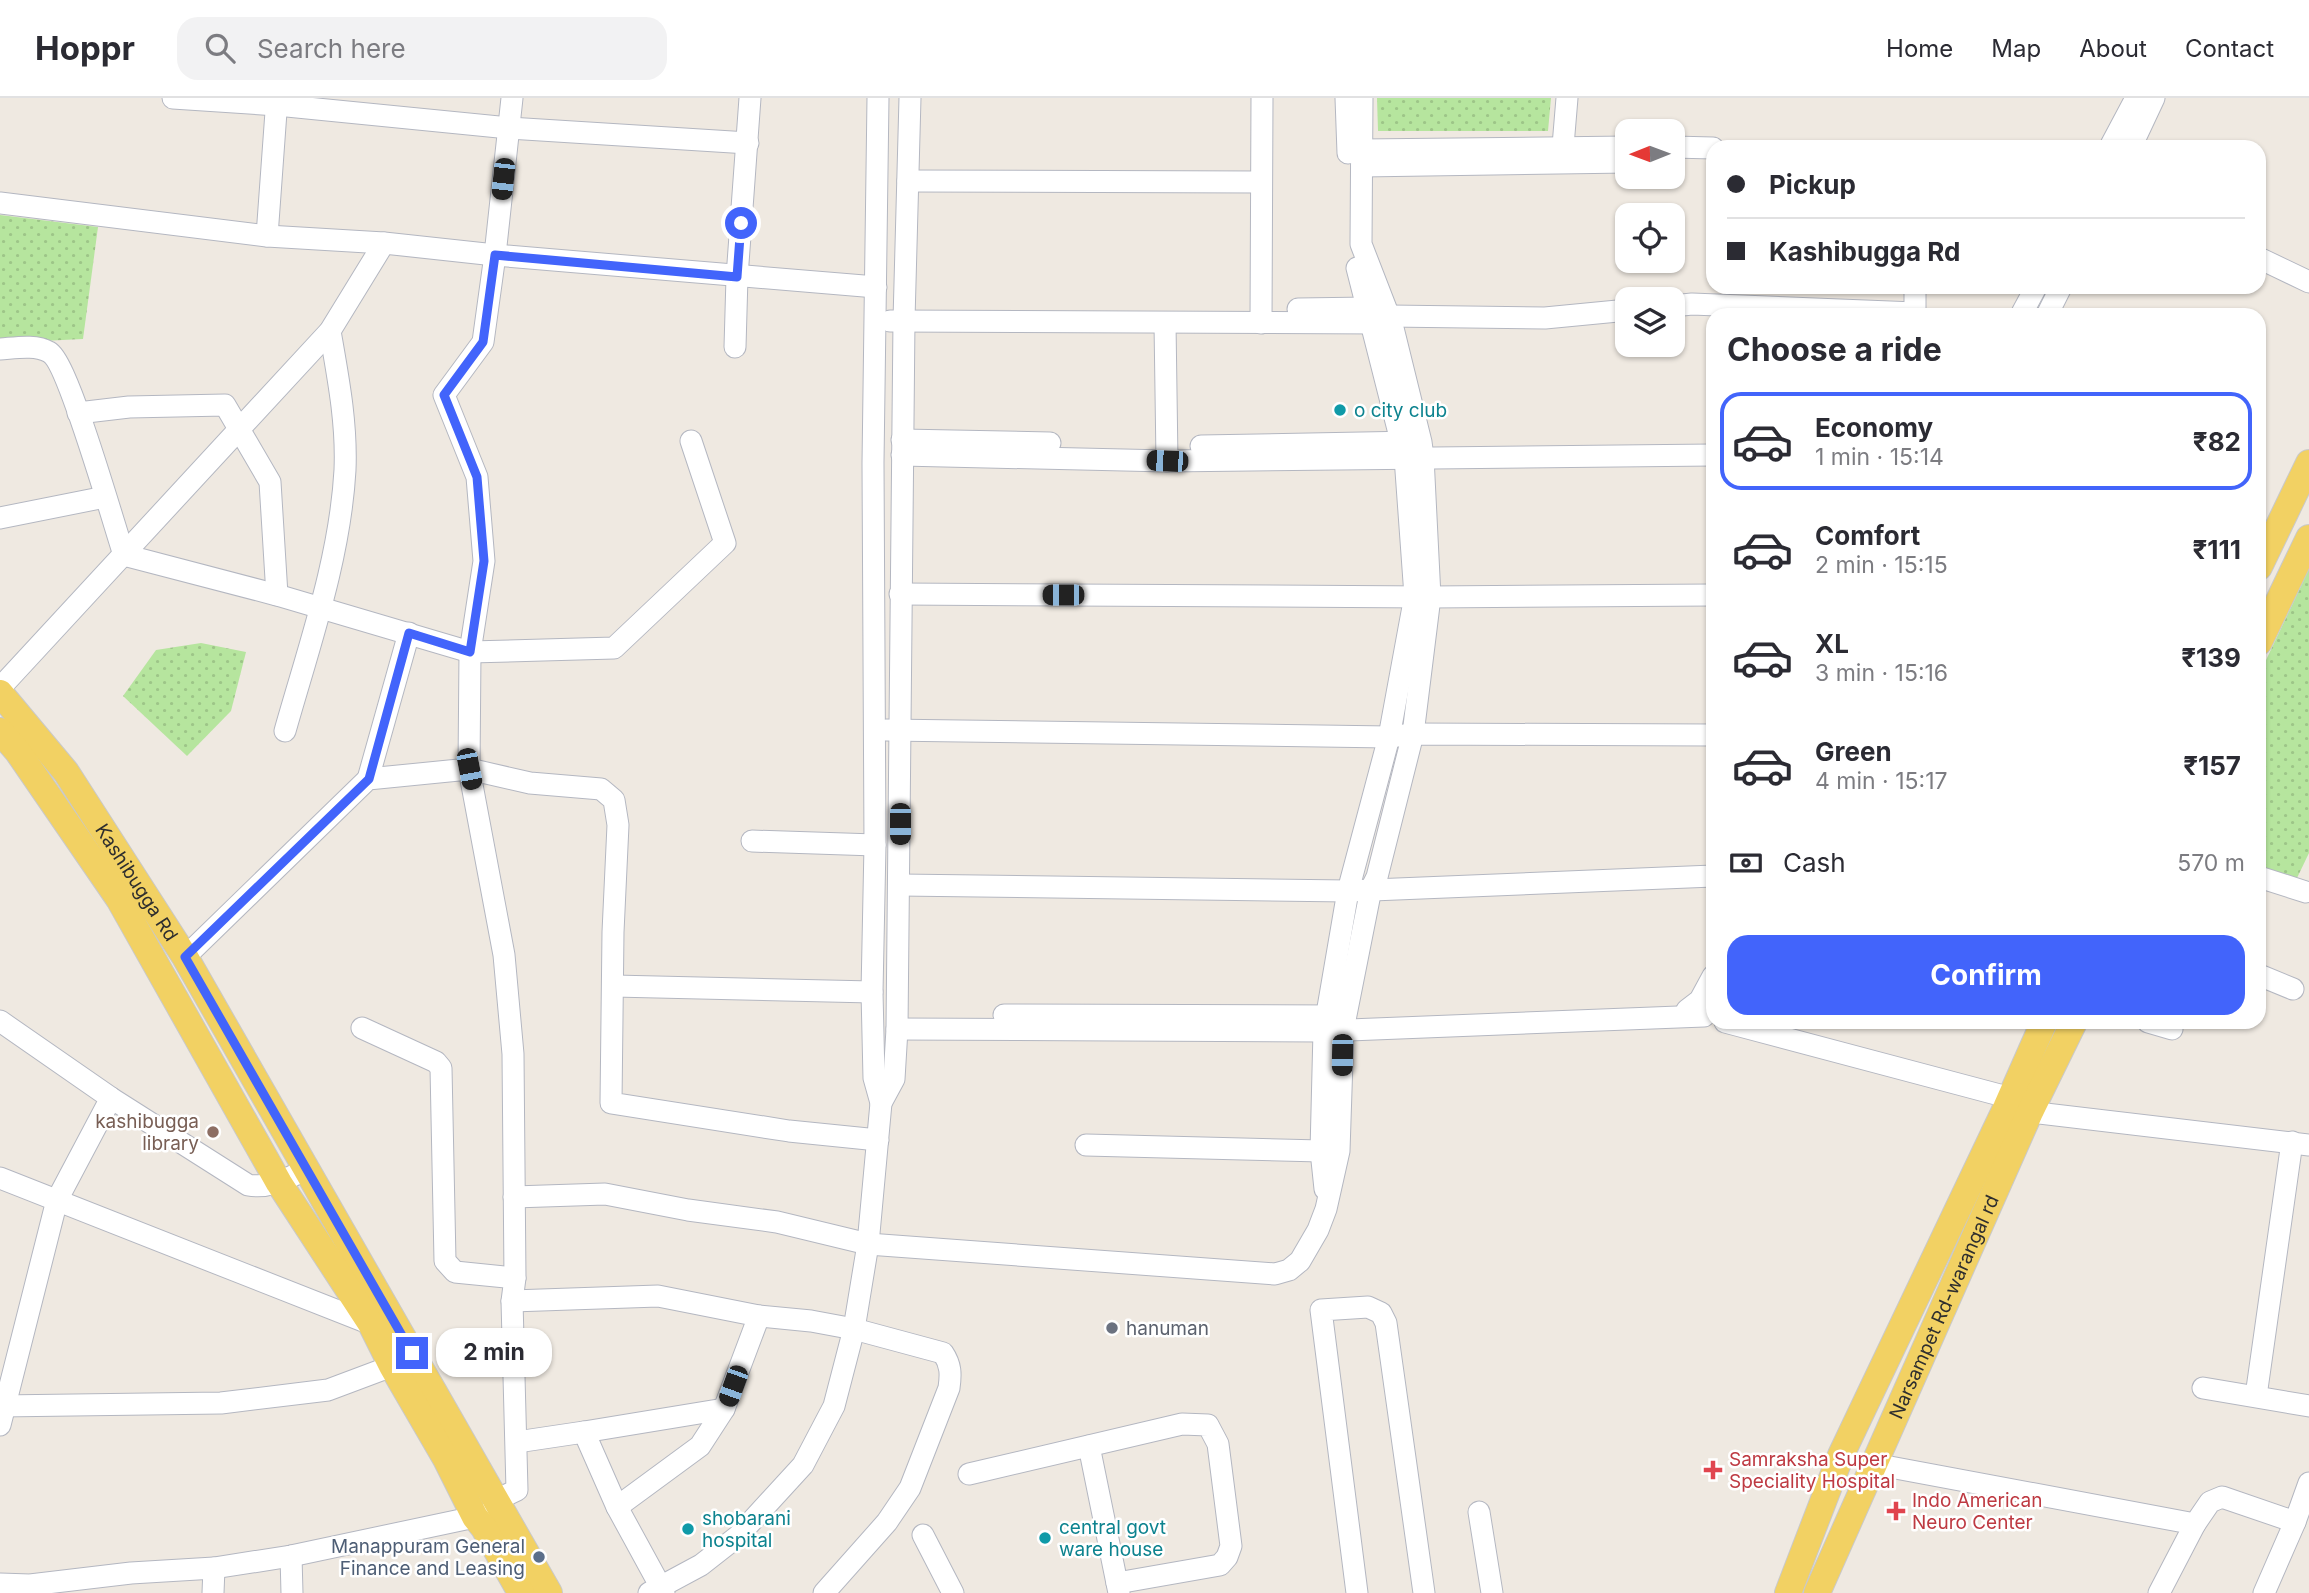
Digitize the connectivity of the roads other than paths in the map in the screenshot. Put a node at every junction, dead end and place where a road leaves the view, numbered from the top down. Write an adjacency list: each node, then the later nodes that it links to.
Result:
1 (173, 98): 12 (street)
2 (512, 98): 13 (street)
3 (751, 98): 16 (street)
4 (878, 98): 34 (street)
5 (910, 98): 25 (street)
6 (1262, 98): 26 (street)
7 (1346, 98): 40 (street)
8 (1362, 98): 21 (street)
9 (1567, 98): 17 (street)
10 (2136, 98): 14 (street)
11 (2154, 98): 15 (street)
12 (277, 101): 13 (street); 28 (street)
13 (509, 128): 16 (street); 30 (street)
14 (2114, 140)
15 (2134, 140)
16 (748, 143): 32 (street)
17 (1563, 146): 18 (street); 21 (street)
18 (1615, 147)
19 (1685, 148): 20 (street)
20 (1706, 148)
21 (1362, 158): 22 (street); 40 (street)
22 (1615, 162)
23 (1685, 162): 24 (street)
24 (1706, 162)
25 (908, 176): 26 (street); 38 (street)
26 (1261, 176): 39 (street)
27 (0, 203): 28 (street)
28 (267, 236): 29 (street)
29 (384, 243): 30 (street); 42 (street)
30 (495, 255): 32 (street); 67 (street)
31 (2266, 261): 33 (street)
32 (737, 277): 34 (street); 43 (street)
33 (2309, 282)
34 (876, 305): 38 (street); 70 (street)
35 (1685, 305): 36 (street)
36 (1781, 308)
37 (1615, 311): 40 (street)
38 (904, 314): 39 (street); 41 (street); 50 (street)
39 (1261, 316): 40 (street); 41 (street)
40 (1380, 318): 51 (street)
41 (1165, 323): 52 (street)
42 (330, 331): 46 (street); 64 (street)
43 (735, 347)
44 (0, 349): 47 (street)
45 (225, 405): 46 (street); 47 (street); 48 (street)
46 (262, 407): 48 (street)
47 (78, 413): 55 (street)
48 (239, 432): 59 (street); 62 (street)
49 (691, 441): 67 (street)
50 (902, 447): 52 (street); 61 (street)
51 (1413, 449): 52 (street); 53 (street); 60 (street)
52 (1167, 454)
53 (1706, 455)
54 (2309, 463): 58 (main road)
55 (105, 497): 56 (street); 59 (street)
56 (0, 517)
57 (2309, 538): 65 (main road)
58 (2266, 552)
59 (124, 555): 62 (street); 68 (street)
60 (1422, 589): 61 (street); 63 (street); 72 (street); 73 (street)
61 (900, 591): 71 (street)
62 (277, 595): 64 (street)
63 (1706, 595)
64 (320, 609): 66 (street); 75 (street)
65 (2266, 627)
66 (409, 633): 67 (street); 78 (street)
67 (470, 652): 77 (street)
68 (0, 688)
69 (0, 693): 87 (main road, Kashibugga Rd)
70 (874, 723): 71 (street); 80 (street)
71 (900, 724): 73 (street); 82 (street)
72 (1414, 728): 73 (street); 76 (street); 84 (street)
73 (1390, 730): 85 (street)
74 (0, 731): 109 (main road, Kashibugga Rd)
75 (285, 731)
76 (1706, 735)
77 (469, 769): 78 (street); 89 (street); 110 (street)
78 (369, 779): 87 (street)
79 (752, 841): 80 (street)
80 (876, 845): 91 (street)
81 (1706, 876): 84 (street)
82 (900, 879): 85 (street); 94 (street)
83 (2266, 879): 86 (street)
84 (1374, 883): 85 (street); 95 (street)
85 (1350, 884): 95 (street)
86 (2308, 890)
87 (185, 957): 107 (main road, Kashibugga Rd)
88 (2266, 978): 90 (street)
89 (614, 986): 91 (street); 103 (street)
90 (2292, 989)
91 (872, 992): 101 (street)
92 (1706, 1009): 95 (street)
93 (0, 1021): 100 (street)
94 (897, 1023): 95 (street); 101 (street)
95 (1335, 1023): 106 (street); 112 (street)
96 (362, 1028): 114 (street)
97 (1751, 1029): 102 (street)
98 (2042, 1029): 102 (main road, Narsampet Rd-warangal rd)
99 (2069, 1029): 102 (main road, Narsampet Rd-warangal rd)
100 (111, 1098): 109 (street); 111 (street)
101 (881, 1103): 103 (street)
102 (2020, 1105): 104 (street); 128 (main road, Narsampet Rd-warangal rd); 155 (main road, Narsampet Rd-warangal rd)
103 (878, 1140): 113 (street)
104 (2300, 1143): 121 (street)
105 (1086, 1145): 106 (street)
106 (1321, 1152): 112 (street)
107 (307, 1169): 109 (street); 131 (main road, Kashibugga Rd)
108 (0, 1178): 111 (street)
109 (279, 1183): 117 (main road, Kashibugga Rd)
110 (514, 1197): 113 (street); 114 (street)
111 (57, 1200): 117 (street); 124 (street)
112 (1326, 1209): 113 (street)
113 (868, 1244): 118 (street)
114 (515, 1278): 115 (street)
115 (513, 1301): 116 (street); 126 (street)
116 (759, 1317): 118 (street); 123 (street)
117 (371, 1324): 119 (main road, Kashibugga Rd)
118 (855, 1329): 144 (street); 150 (street)
119 (393, 1366): 124 (street); 135 (main road, Kashibugga Rd)
120 (2203, 1388): 121 (street)
121 (2256, 1396): 122 (street)
122 (2309, 1406)
123 (724, 1409): 125 (street); 132 (street)
124 (1, 1412)
125 (584, 1432): 126 (street); 132 (street)
126 (517, 1442): 131 (street)
127 (1089, 1446): 129 (street); 142 (street); 142 (street)
128 (1874, 1464): 136 (street); 156 (main road, Narsampet Rd-warangal rd)
129 (969, 1474)
130 (2309, 1483): 134 (street)
131 (496, 1500): 135 (street); 149 (main road, Kashibugga Rd)
132 (617, 1507): 144 (street)
133 (1479, 1512): 154 (street)
134 (2295, 1521): 136 (street); 157 (street)
135 (479, 1522): 138 (street); 148 (main road, Kashibugga Rd)
136 (2195, 1524): 145 (street)
137 (923, 1535): 151 (street)
138 (291, 1556): 139 (street); 147 (street)
139 (215, 1568): 140 (street); 146 (street)
140 (132, 1583): 143 (street)
141 (0, 1584): 143 (street)
142 (1118, 1588)
143 (30, 1589)
144 (658, 1591)
145 (2166, 1591)
146 (213, 1593)
147 (292, 1593)
148 (521, 1593)
149 (549, 1593)
150 (824, 1593)
151 (953, 1593)
152 (1357, 1593): 153 (street)
153 (1424, 1593)
154 (1492, 1593)
155 (1788, 1593)
156 (1817, 1593)
157 (2264, 1593)

